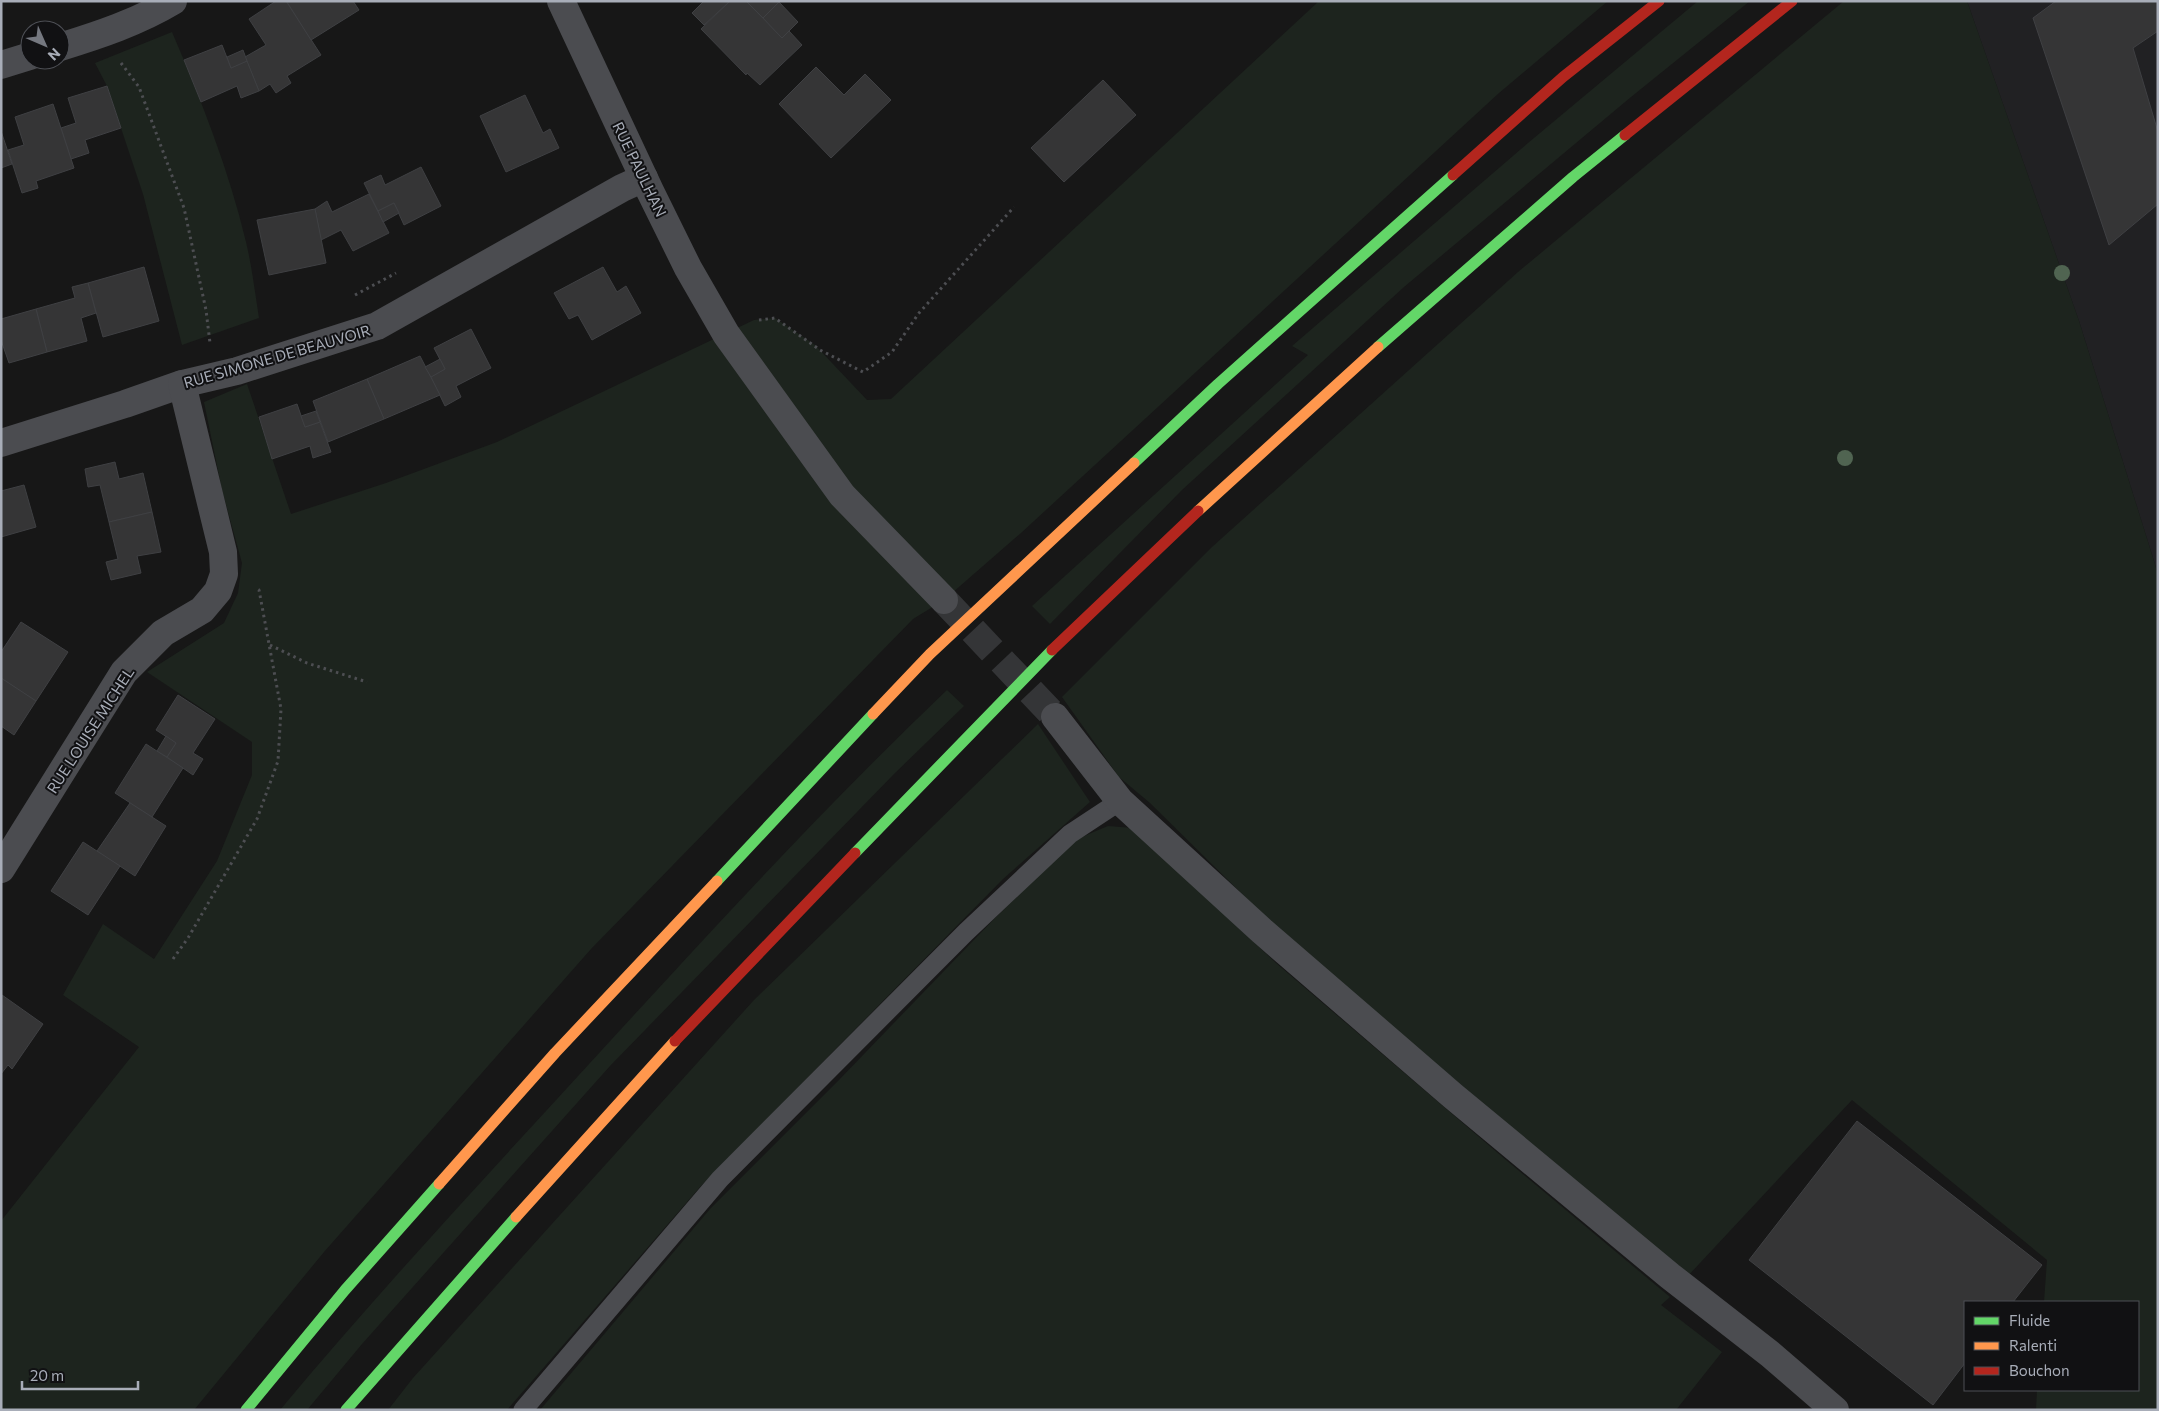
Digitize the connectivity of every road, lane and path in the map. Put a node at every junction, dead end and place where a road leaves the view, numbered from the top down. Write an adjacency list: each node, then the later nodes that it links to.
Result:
1 (173, 1): 5 (street)
2 (561, 1): 9 (street, RUE PAULHAN)
3 (1659, 1): 30 (highway)
4 (1792, 1): 31 (highway)
5 (102, 34): 6 (street); 15 (path)
6 (70, 44)
7 (20, 59): 8 (street)
8 (1, 65)
9 (644, 178): 13 (street, RUE PAULHAN); 17 (street, RUE SIMONE DE BEAUVOIR)
10 (1014, 207): 13 (path)
11 (400, 271): 12 (path)
12 (347, 299)
13 (726, 334): 23 (street, RUE PAULHAN)
14 (219, 339): 15 (path)
15 (210, 342): 16 (path); 17 (path)
16 (200, 345)
17 (215, 376): 18 (street, RUE SIMONE DE BEAUVOIR)
18 (182, 384): 19 (street, RUE SIMONE DE BEAUVOIR); 20 (street, RUE LOUISE MICHEL)
19 (1, 443)
20 (224, 574): 22 (path); 28 (street, RUE LOUISE MICHEL)
21 (259, 580): 22 (path)
22 (259, 590): 24 (path)
23 (944, 600)
24 (269, 645): 25 (path); 29 (path)
25 (367, 682)
26 (1055, 717): 27 (street)
27 (1120, 801): 32 (lane); 33 (street)
28 (1, 869)
29 (173, 960)
30 (246, 1410)
31 (346, 1410)
32 (524, 1410)
33 (1835, 1410)

